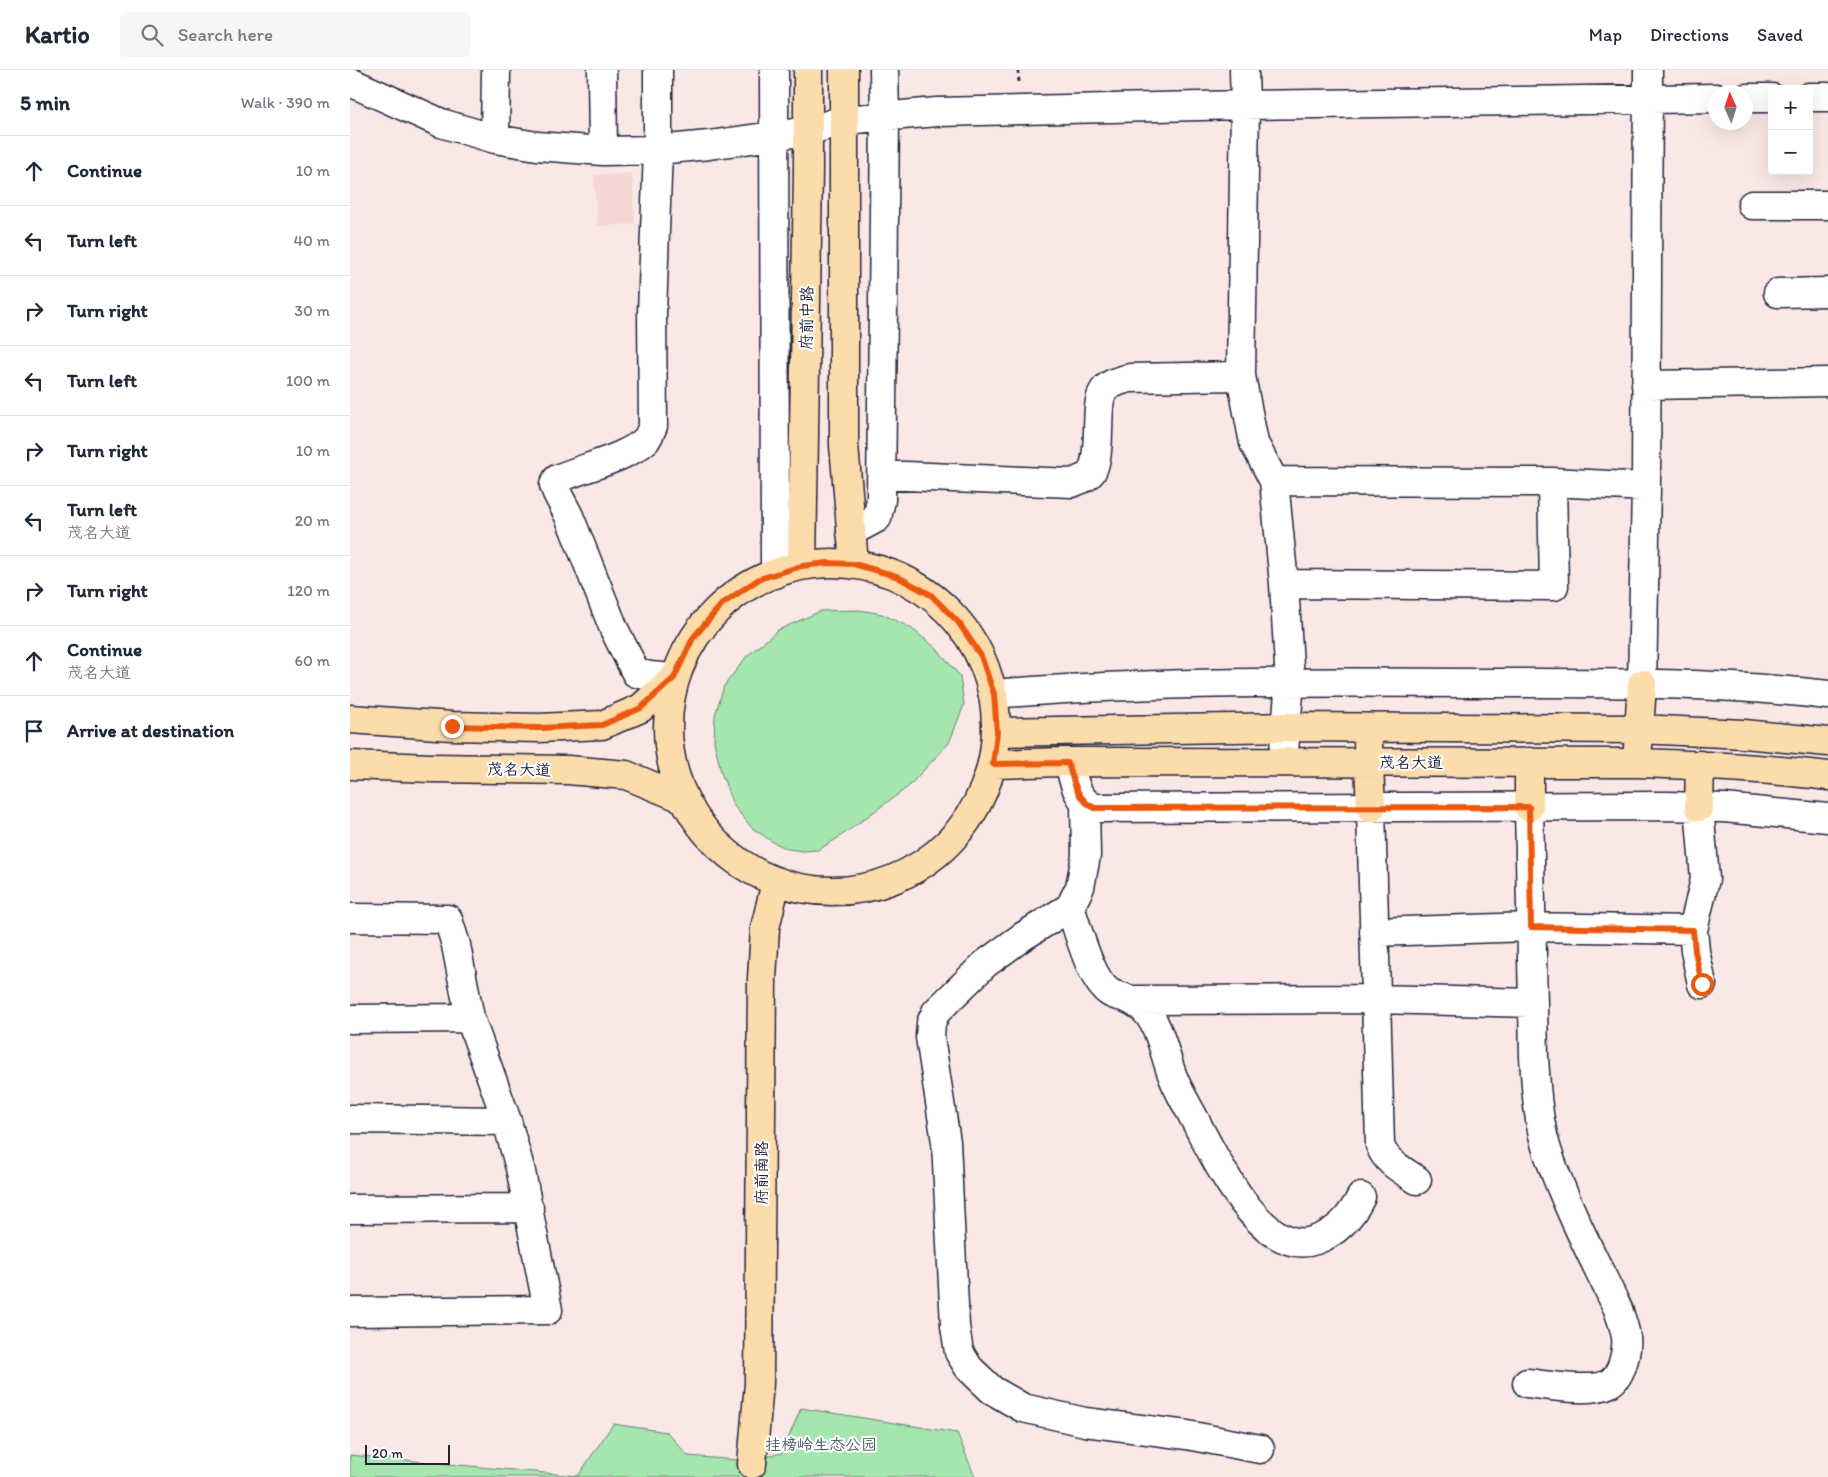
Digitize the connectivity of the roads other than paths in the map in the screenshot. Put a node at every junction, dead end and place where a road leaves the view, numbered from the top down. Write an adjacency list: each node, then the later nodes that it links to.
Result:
1 (496, 70): 22 (street)
2 (602, 70): 24 (street)
3 (658, 70): 23 (street)
4 (774, 70): 21 (street)
5 (808, 70): 20 (main road, 府前中路)
6 (844, 70): 19 (main road)
7 (884, 70): 18 (street)
8 (1244, 70): 17 (street)
9 (1648, 70): 16 (street)
10 (350, 82): 22 (street)
11 (1828, 97): 15 (street)
12 (1708, 98): 16 (street)
13 (1753, 98): 14 (street)
14 (1768, 98)
15 (1813, 98)
16 (1648, 100): 17 (street); 31 (street)
17 (1245, 105): 18 (street); 29 (street)
18 (885, 117): 19 (street); 32 (street)
19 (844, 120): 20 (street); 36 (main road)
20 (808, 131): 21 (street); 38 (main road, 府前中路)
21 (773, 136): 23 (street); 39 (street)
22 (495, 139): 24 (street)
23 (658, 150): 24 (street); 41 (street)
24 (603, 151)
25 (1752, 205): 26 (street)
26 (1828, 205)
27 (1828, 292): 28 (street)
28 (1778, 293)
29 (1241, 376): 32 (street); 33 (street)
30 (1828, 382): 31 (street)
31 (1646, 384): 35 (street)
32 (882, 475): 36 (street)
33 (1274, 482): 34 (street); 40 (street)
34 (1552, 482): 35 (street); 40 (street)
35 (1646, 487): 43 (street)
36 (851, 532): 37 (main road)
37 (854, 564): 38 (main road); 44 (main road)
38 (802, 566): 39 (main road)
39 (775, 574): 41 (main road)
40 (1284, 584): 42 (street)
41 (674, 678): 46 (main road); 61 (main road)
42 (1290, 682): 43 (street); 44 (street); 47 (street)
43 (1642, 684): 45 (street); 49 (main road)
44 (994, 694): 50 (main road)
45 (1828, 695)
46 (350, 718)
47 (1286, 727): 48 (main road); 50 (main road); 52 (street)
48 (1368, 727): 49 (main road); 53 (main road)
49 (1639, 729): 51 (main road); 56 (main road)
50 (997, 732): 57 (main road)
51 (1828, 742)
52 (1283, 762): 53 (main road, 茂名大道); 55 (main road, 茂名大道)
53 (1369, 762): 54 (main road, 茂名大道); 65 (main road)
54 (1529, 762): 56 (main road, 茂名大道); 63 (main road)
55 (1068, 763): 57 (main road, 茂名大道); 62 (street)
56 (1638, 763): 59 (main road, 茂名大道)
57 (993, 764): 67 (main road)
58 (350, 765): 61 (main road, 茂名大道)
59 (1700, 765): 60 (main road, 茂名大道); 64 (main road)
60 (1828, 776)
61 (682, 798): 67 (main road)
62 (1085, 804): 65 (street); 68 (street)
63 (1529, 807): 64 (street); 65 (street); 70 (street)
64 (1699, 807): 66 (street); 71 (street)
65 (1371, 808): 72 (street)
66 (1828, 818)
67 (776, 882): 88 (main road, 府前南路)
68 (1070, 907): 75 (street); 87 (street)
69 (350, 918): 77 (street)
70 (1531, 927): 71 (street); 72 (street); 76 (street)
71 (1693, 930): 73 (street)
72 (1374, 932): 74 (street)
73 (1702, 984)
74 (1376, 999): 75 (street); 76 (street); 81 (street)
75 (1132, 1000): 82 (street)
76 (1533, 1003): 86 (street)
77 (470, 1018): 78 (street); 80 (street)
78 (350, 1019)
79 (350, 1119): 80 (street)
80 (507, 1121): 83 (street)
81 (1417, 1180)
82 (1361, 1197)
83 (529, 1208): 84 (street); 85 (street)
84 (350, 1209)
85 (350, 1312)
86 (1527, 1383)
87 (1260, 1449)
88 (752, 1464)

